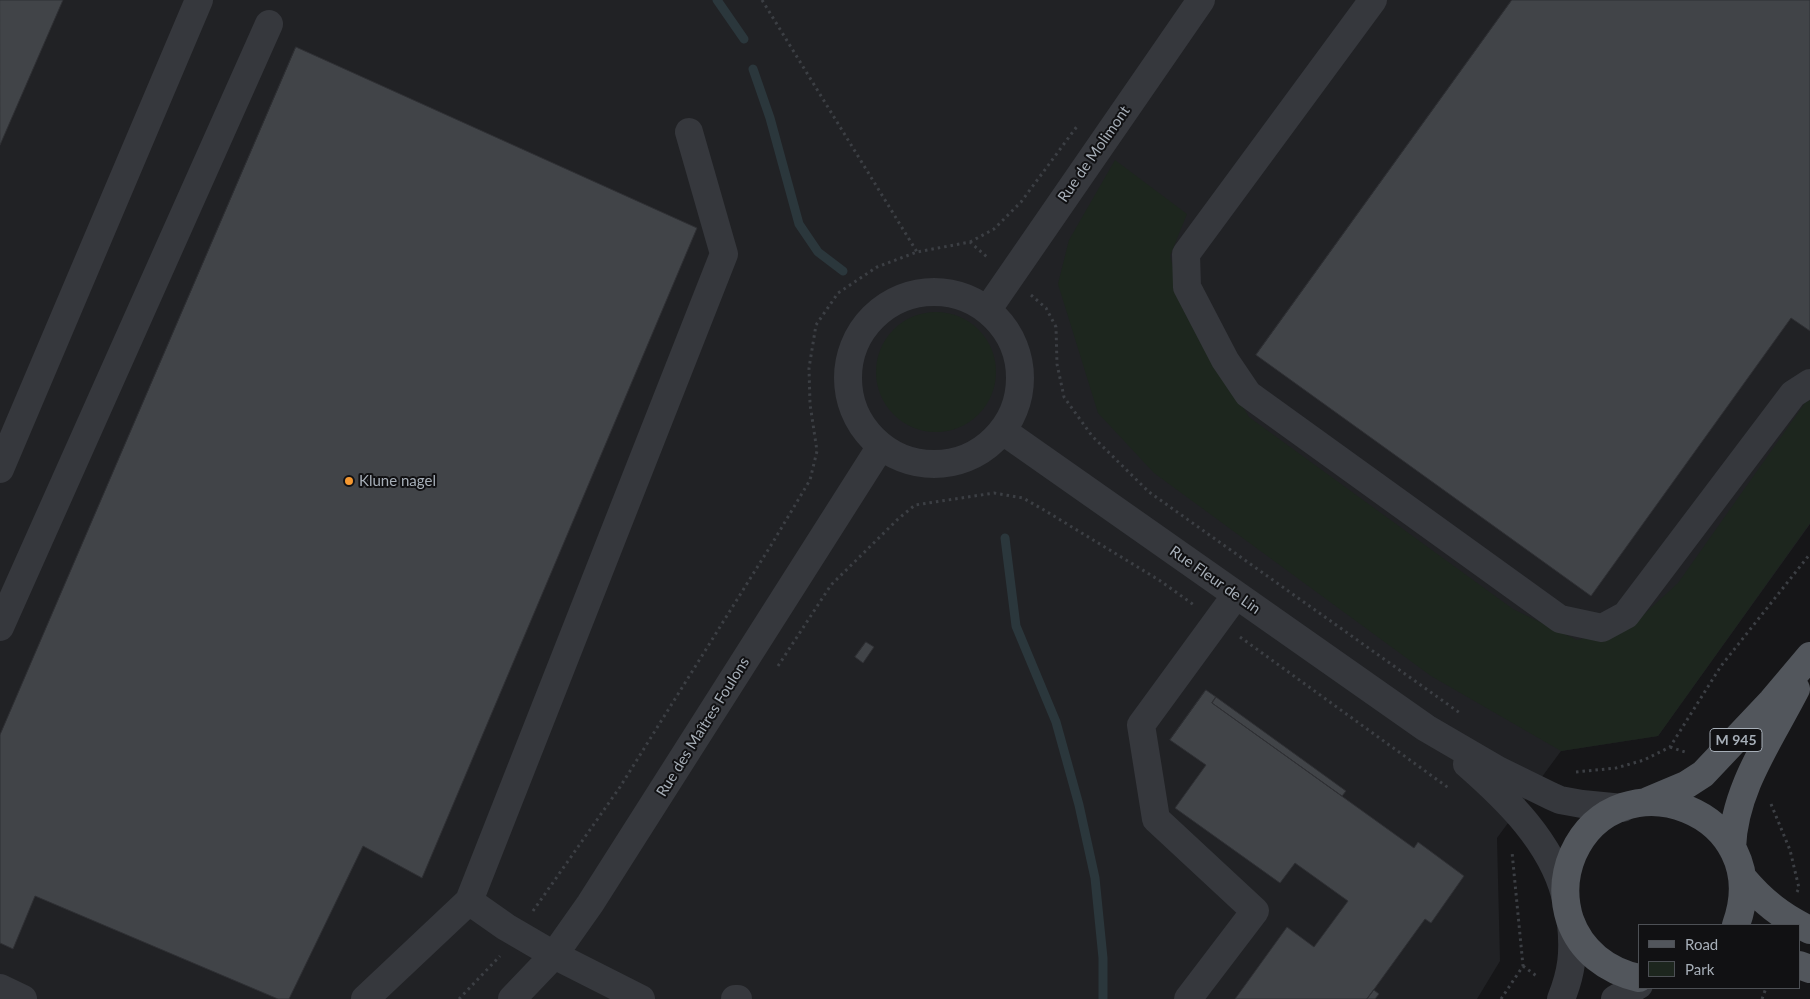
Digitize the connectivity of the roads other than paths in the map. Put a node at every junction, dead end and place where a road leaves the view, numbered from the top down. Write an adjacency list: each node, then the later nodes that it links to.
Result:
1 (199, 0): 10 (street)
2 (1201, 0): 6 (street, Rue de Molimont)
3 (1373, 0): 7 (street)
4 (270, 24): 12 (street)
5 (689, 132): 20 (street)
6 (988, 309): 8 (street); 9 (street)
7 (1810, 383)
8 (1003, 431): 9 (street); 11 (street, Rue Fleur de Lin)
9 (881, 446): 24 (street, Rue des Maîtres Foulons)
10 (0, 469)
11 (1236, 595): 15 (street, Rue Fleur de Lin); 32 (street)
12 (0, 627)
13 (1810, 656): 16 (main road, M 945)
14 (1810, 663): 17 (main road, M 945)
15 (1426, 728): 16 (street, Rue Fleur de Lin); 19 (street, Rue Fleur de Lin)
16 (1634, 805): 17 (main road); 19 (main road)
17 (1732, 848): 18 (main road)
18 (1742, 877): 22 (main road); 23 (main road)
19 (1565, 896): 21 (main road)
20 (469, 901): 24 (street); 29 (street)
21 (1571, 923): 25 (main road); 33 (street)
22 (1736, 924)
23 (1797, 924)
24 (554, 955): 30 (street, Rue des Maîtres Foulons); 31 (street)
25 (1638, 978)
26 (1638, 986): 34 (street)
27 (0, 988): 28 (street)
28 (23, 999)
29 (365, 999)
30 (512, 999)
31 (640, 999)
32 (1188, 999)
33 (1561, 999)
34 (1615, 999)

